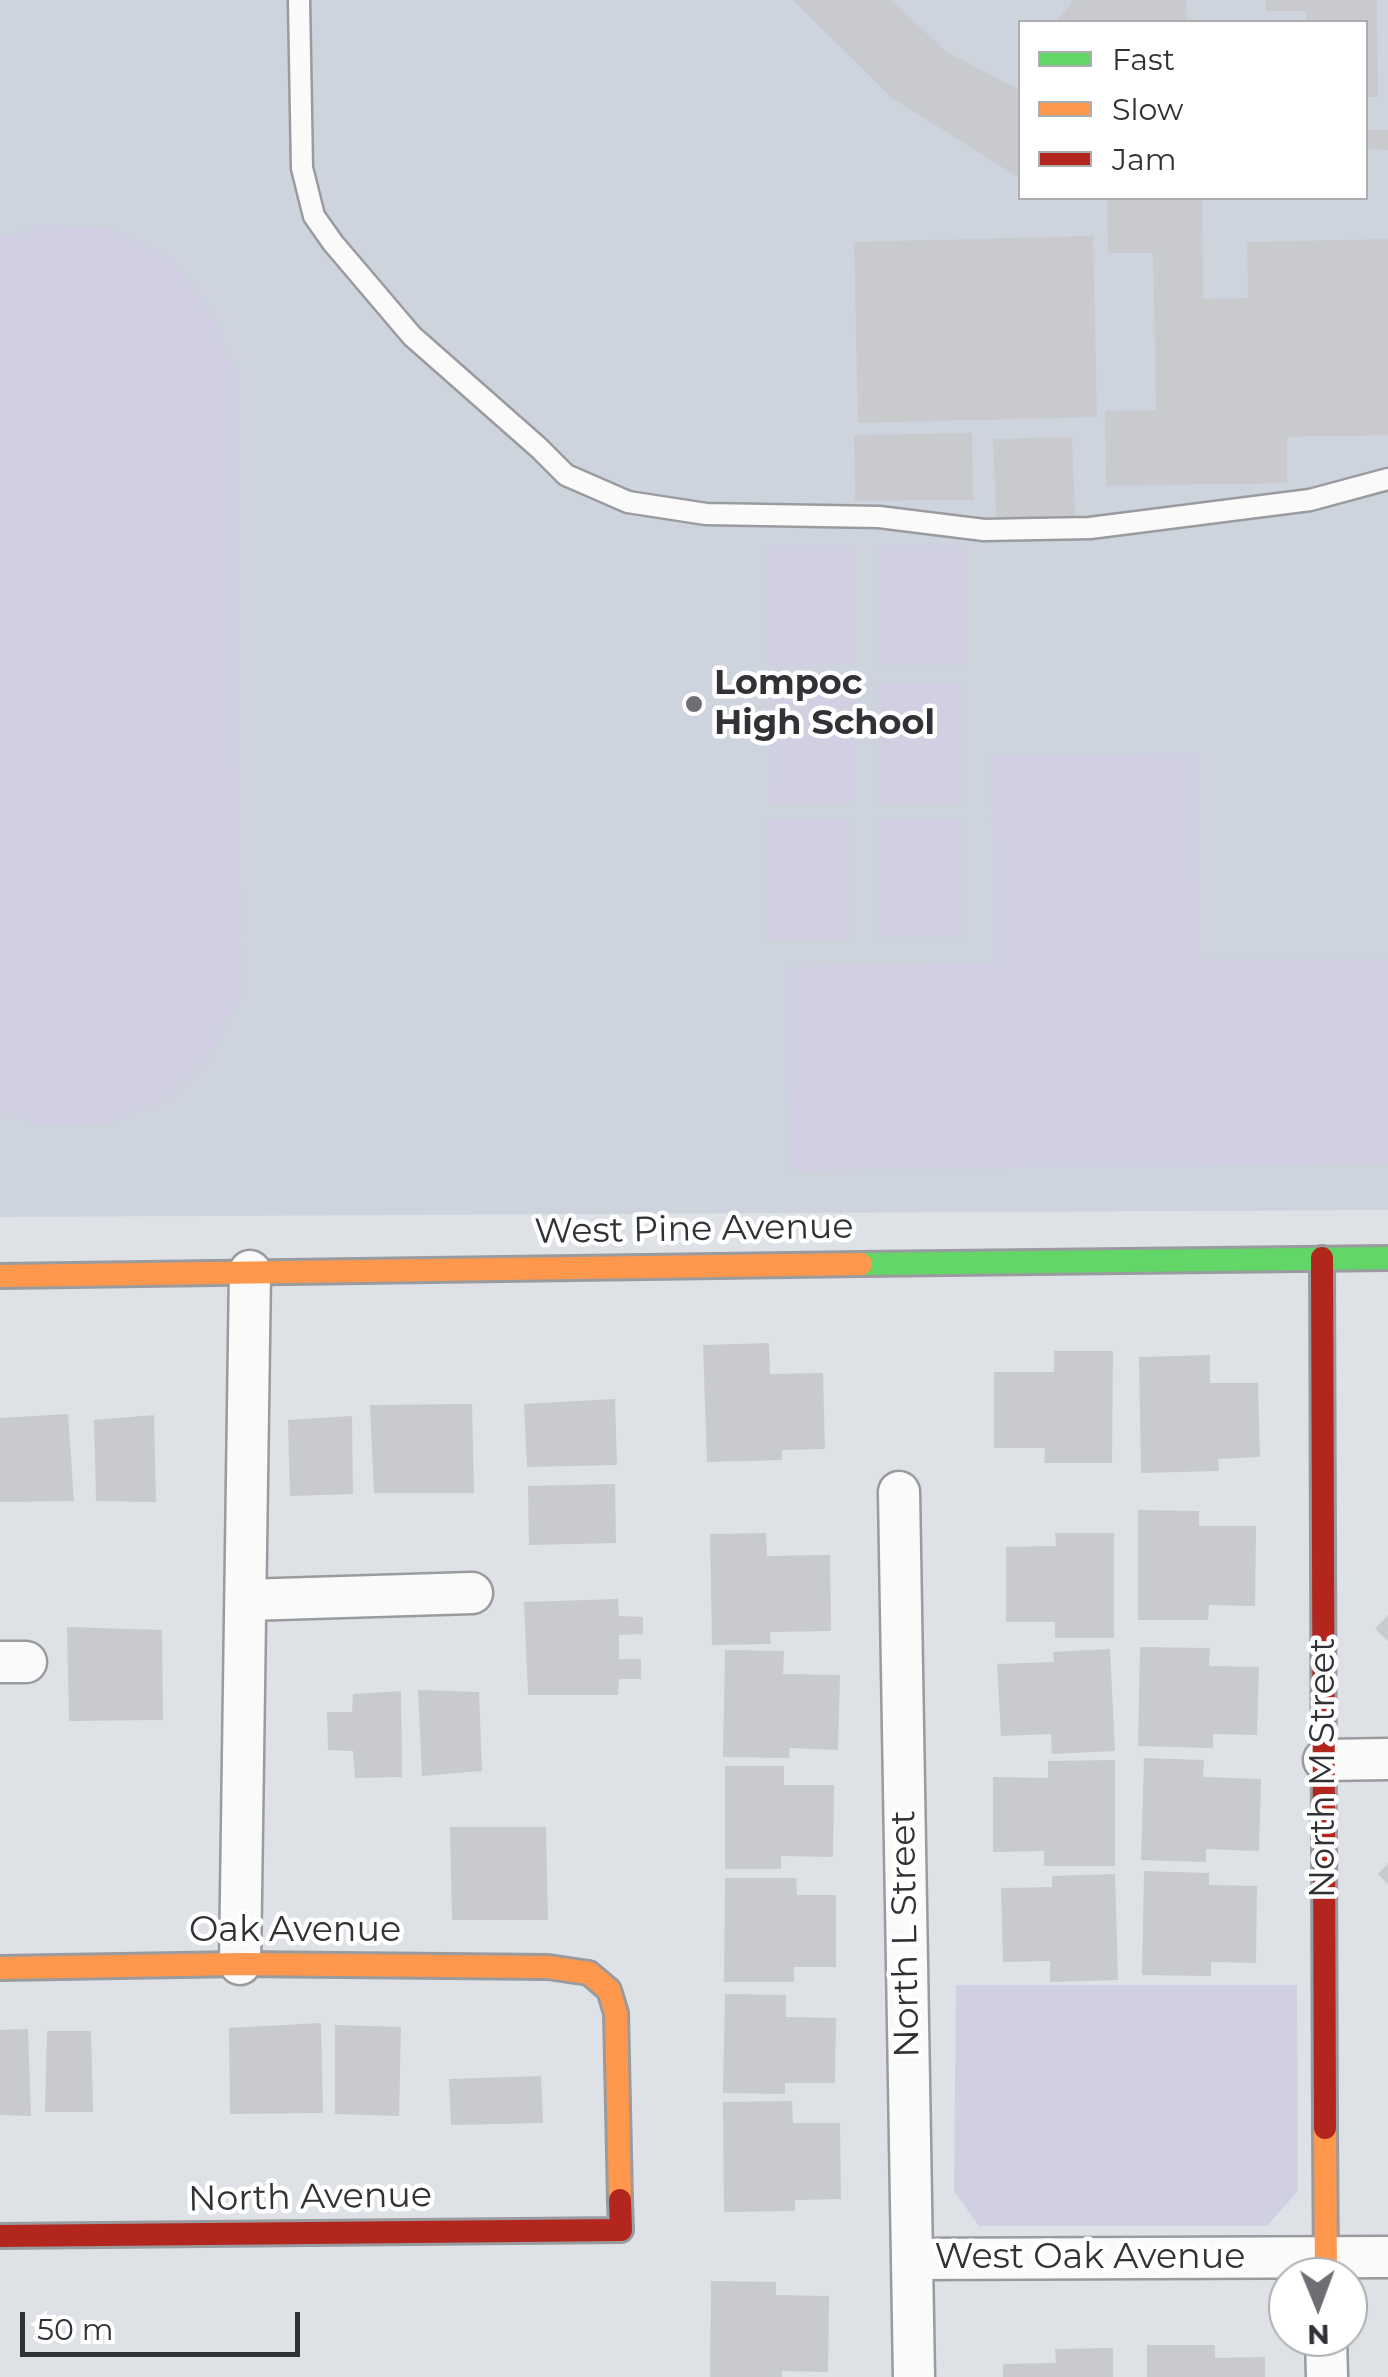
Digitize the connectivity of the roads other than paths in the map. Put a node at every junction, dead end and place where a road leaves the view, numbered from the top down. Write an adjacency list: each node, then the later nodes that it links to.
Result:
1 (299, 0): 2 (lane)
2 (1388, 479)
3 (1322, 1258): 4 (street, West Pine Avenue); 5 (street, West Pine Avenue); 11 (street, North M Street)
4 (1388, 1258)
5 (250, 1270): 6 (street, West Pine Avenue); 9 (street)
6 (0, 1276)
7 (899, 1492): 17 (street, North L Street)
8 (472, 1593): 9 (street)
9 (246, 1600): 12 (street)
10 (1388, 1759): 11 (street)
11 (1324, 1760): 16 (street, North M Street)
12 (240, 1964): 13 (street, Oak Avenue); 14 (street, Oak Avenue)
13 (0, 1968)
14 (620, 2230): 15 (street, North Avenue)
15 (0, 2236)
16 (1326, 2257)
17 (912, 2259): 18 (street, West Oak Avenue); 19 (street, North L Street)
18 (1268, 2266)
19 (914, 2377)

